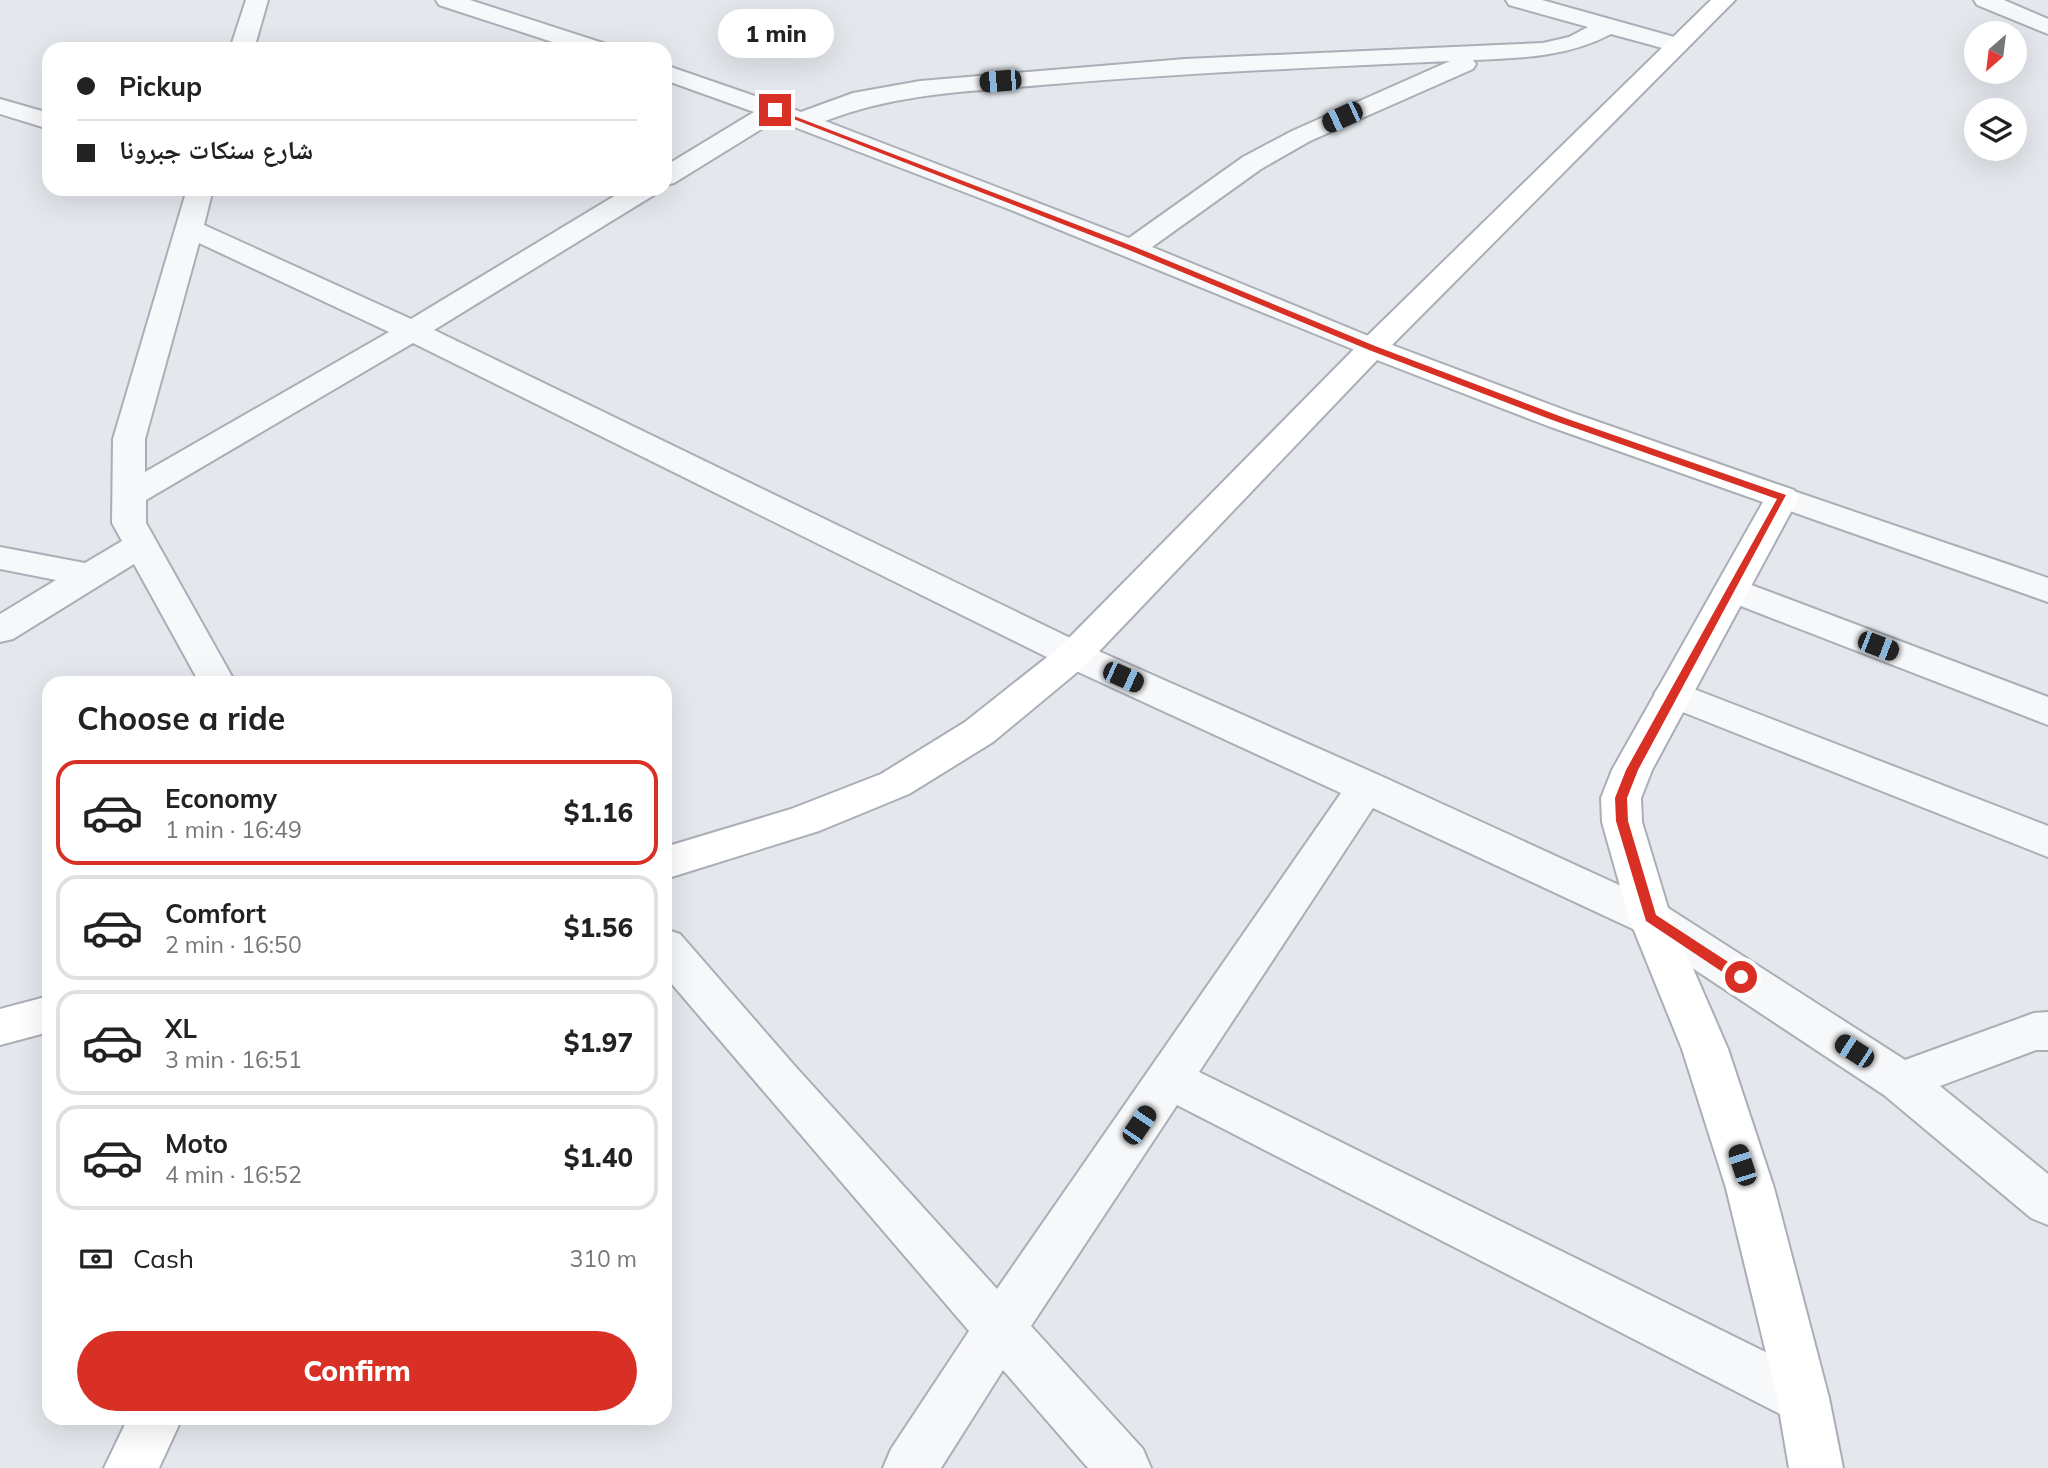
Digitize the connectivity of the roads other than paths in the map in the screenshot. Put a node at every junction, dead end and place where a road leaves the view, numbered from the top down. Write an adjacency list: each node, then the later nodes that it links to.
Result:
1 (257, 0): 8 (street)
2 (447, 0): 9 (street)
3 (1517, 0): 6 (street)
4 (1724, 0): 10 (street)
5 (1985, 0): 7 (street)
6 (1608, 26): 10 (street); 11 (street)
7 (2048, 27)
8 (244, 42)
9 (576, 42)
10 (1677, 46): 24 (street)
11 (1489, 54): 16 (street); 22 (street)
12 (672, 74): 14 (street)
13 (0, 106): 15 (street)
14 (775, 110): 16 (street); 18 (street)
15 (39, 118): 17 (street)
16 (803, 120): 22 (street)
17 (0, 135)
18 (672, 173)
19 (198, 196): 21 (street)
20 (634, 196): 23 (street)
21 (188, 229): 23 (street); 25 (street)
22 (1132, 248): 24 (street)
23 (412, 331): 25 (street); 33 (street)
24 (1372, 348): 26 (street); 33 (street)
25 (129, 496): 27 (street)
26 (1782, 497): 30 (street); 31 (street)
27 (141, 544): 29 (street); 34 (street)
28 (0, 558): 29 (street)
29 (89, 575): 32 (street)
30 (1733, 590): 35 (street); 36 (street)
31 (2048, 590)
32 (0, 630)
33 (1074, 655): 37 (street); 39 (street)
34 (214, 676)
35 (1673, 694): 38 (street); 40 (street)
36 (2048, 712)
37 (1367, 786): 40 (street); 45 (street)
38 (2048, 842)
39 (672, 861)
40 (1650, 918): 46 (street); 49 (street)
41 (672, 954): 48 (street)
42 (42, 1016): 43 (street)
43 (0, 1027)
44 (2048, 1031): 46 (street)
45 (1169, 1079): 48 (street); 49 (street)
46 (1900, 1081): 47 (street)
47 (2048, 1203)
48 (1000, 1328): 52 (street); 53 (street)
49 (1803, 1398): 54 (street)
50 (152, 1425): 51 (street)
51 (131, 1468)
52 (910, 1468)
53 (1124, 1468)
54 (1816, 1468)

